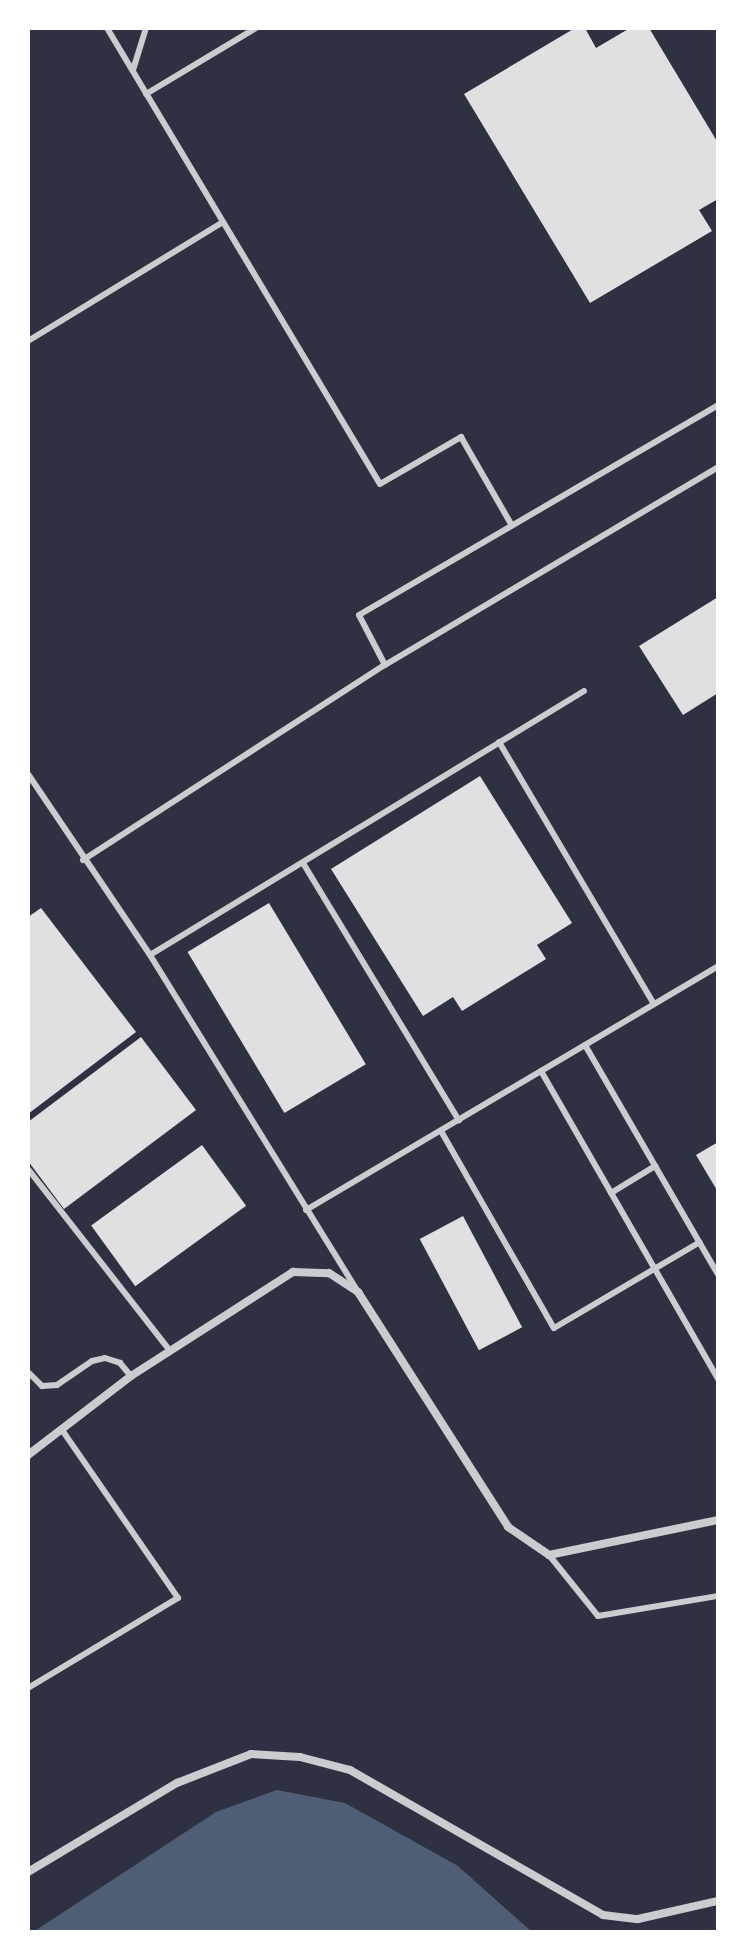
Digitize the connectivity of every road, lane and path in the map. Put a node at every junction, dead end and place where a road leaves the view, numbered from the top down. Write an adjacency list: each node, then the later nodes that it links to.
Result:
1 (107, 28): 4 (lane)
2 (146, 28): 4 (lane)
3 (256, 28): 5 (lane)
4 (132, 71): 5 (lane)
5 (146, 94): 6 (lane)
6 (223, 222): 7 (lane); 10 (lane)
7 (28, 341)
8 (718, 405): 10 (lane)
9 (718, 467): 11 (lane)
10 (511, 524): 11 (lane)
11 (385, 665): 15 (lane)
12 (584, 691): 13 (lane)
13 (499, 742): 16 (lane); 19 (lane)
14 (28, 774): 15 (lane)
15 (83, 860): 17 (lane)
16 (303, 863): 17 (lane); 22 (lane)
17 (150, 955): 27 (lane)
18 (718, 966): 19 (lane)
19 (654, 1004): 20 (lane)
20 (585, 1045): 21 (lane); 24 (lane)
21 (541, 1071): 22 (lane); 26 (lane)
22 (459, 1121): 23 (lane)
23 (441, 1131): 27 (lane); 29 (lane)
24 (655, 1166): 26 (lane); 28 (lane)
25 (28, 1169): 32 (lane)
26 (611, 1193): 29 (lane)
27 (306, 1210): 31 (lane)
28 (700, 1242): 29 (lane); 30 (lane)
29 (655, 1270): 35 (lane)
30 (718, 1274)
31 (358, 1292): 32 (street); 39 (street)
32 (170, 1351): 34 (street)
33 (28, 1372): 34 (lane)
34 (131, 1376): 36 (street)
35 (718, 1379)
36 (62, 1430): 37 (street); 41 (lane)
37 (28, 1455)
38 (718, 1520): 39 (street)
39 (549, 1555): 40 (lane)
40 (718, 1596)
41 (28, 1688)
42 (28, 1872): 43 (street)
43 (718, 1901)

